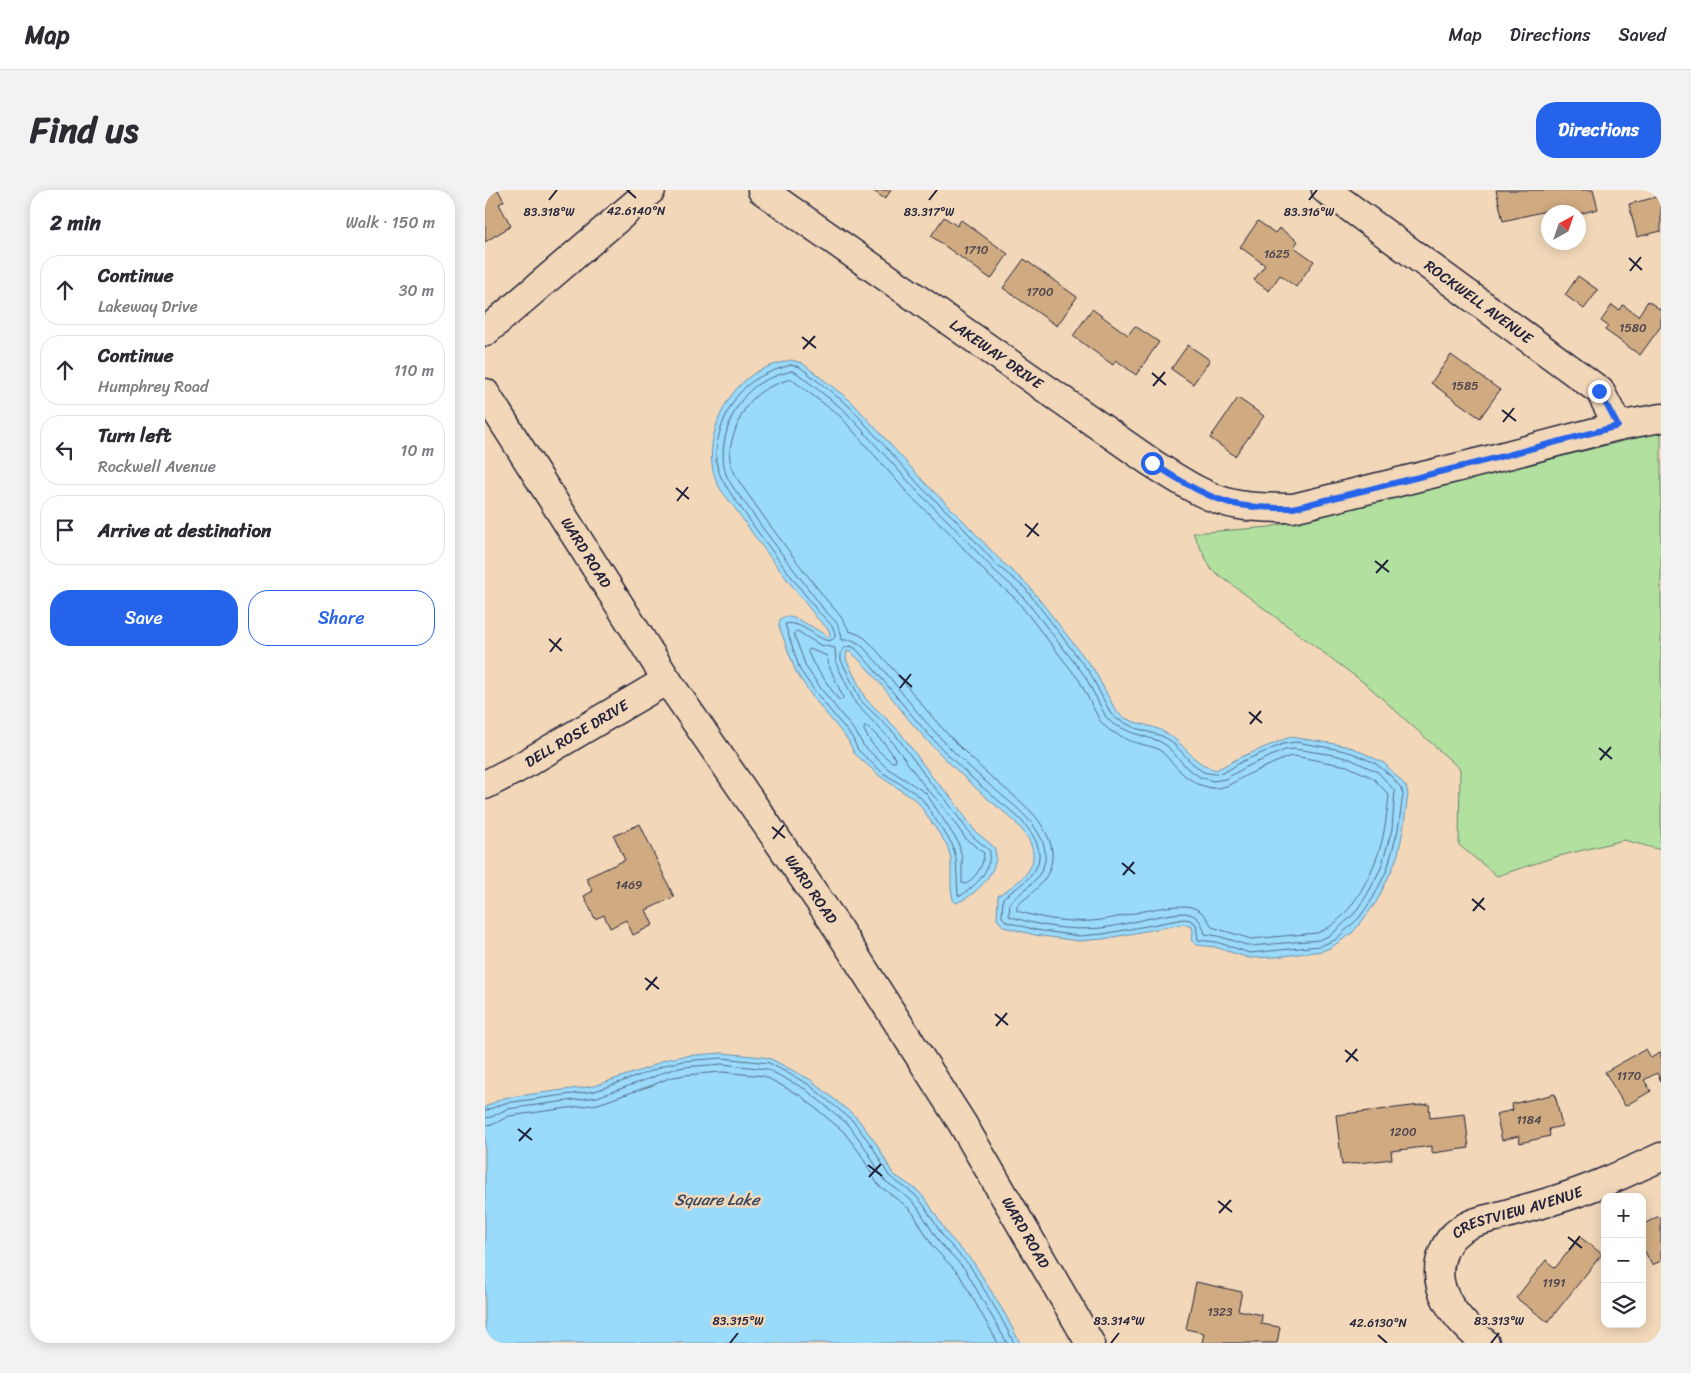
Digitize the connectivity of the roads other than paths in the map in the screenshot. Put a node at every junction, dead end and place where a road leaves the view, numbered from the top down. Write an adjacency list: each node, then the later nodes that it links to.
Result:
1 (651, 190): 4 (street)
2 (762, 190): 7 (street, LAKEWAY DRIVE)
3 (1325, 190): 7 (street, ROCKWELL AVENUE)
4 (485, 332)
5 (485, 393): 8 (street, WARD ROAD)
6 (1661, 418): 7 (street, LAKEWAY DRIVE)
7 (1618, 426)
8 (667, 680): 9 (street, DELL ROSE DRIVE); 11 (street, WARD ROAD)
9 (485, 785)
10 (1661, 1157): 12 (street, CRESTVIEW AVENUE)
11 (1090, 1343)
12 (1485, 1343)

